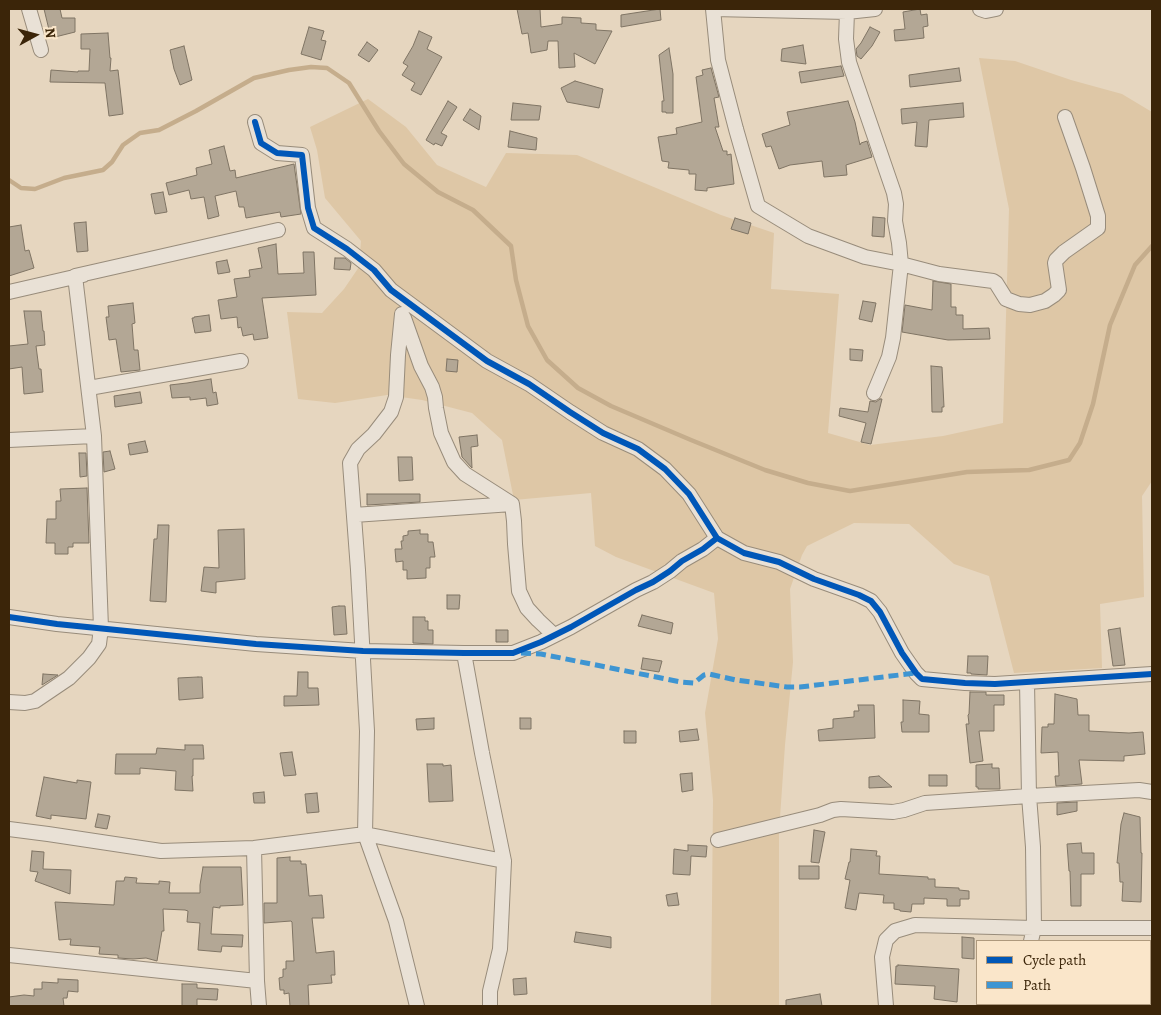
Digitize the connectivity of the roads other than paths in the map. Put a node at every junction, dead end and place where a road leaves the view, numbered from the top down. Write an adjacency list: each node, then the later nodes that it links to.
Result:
1 (29, 9): 7 (street)
2 (713, 9): 6 (street); 11 (street)
3 (875, 9): 6 (street)
4 (980, 9): 5 (street)
5 (996, 9)
6 (847, 12): 11 (street)
7 (41, 50)
8 (1065, 117): 11 (street)
9 (255, 122): 14 (street)
10 (278, 230): 13 (street)
11 (901, 264): 19 (street)
12 (149, 265): 13 (street)
13 (75, 276): 15 (street); 18 (street)
14 (392, 290): 16 (street); 24 (street)
15 (9, 292)
16 (402, 314): 22 (street); 23 (street)
17 (241, 361): 18 (street)
18 (89, 388): 20 (street)
19 (874, 394)
20 (94, 436): 21 (street); 26 (street)
21 (9, 440)
22 (512, 504): 23 (street); 27 (street)
23 (354, 515): 28 (street)
24 (717, 538): 27 (street); 31 (street)
25 (9, 617): 26 (street)
26 (101, 628): 28 (street); 32 (street)
27 (554, 635): 29 (street)
28 (363, 651): 29 (street); 36 (street)
29 (464, 653): 39 (street)
30 (1152, 674): 31 (street)
31 (1028, 682): 34 (street)
32 (9, 702)
33 (1152, 792): 34 (street)
34 (1029, 796): 37 (street); 41 (street)
35 (9, 829): 38 (street)
36 (365, 834): 38 (street); 39 (street); 45 (street)
37 (718, 840)
38 (254, 848): 43 (street)
39 (504, 861): 46 (street)
40 (1152, 928): 41 (street)
41 (1033, 935): 47 (street)
42 (9, 955): 43 (street)
43 (257, 981): 44 (street)
44 (259, 1006)
45 (416, 1006)
46 (490, 1006)
47 (886, 1006)

